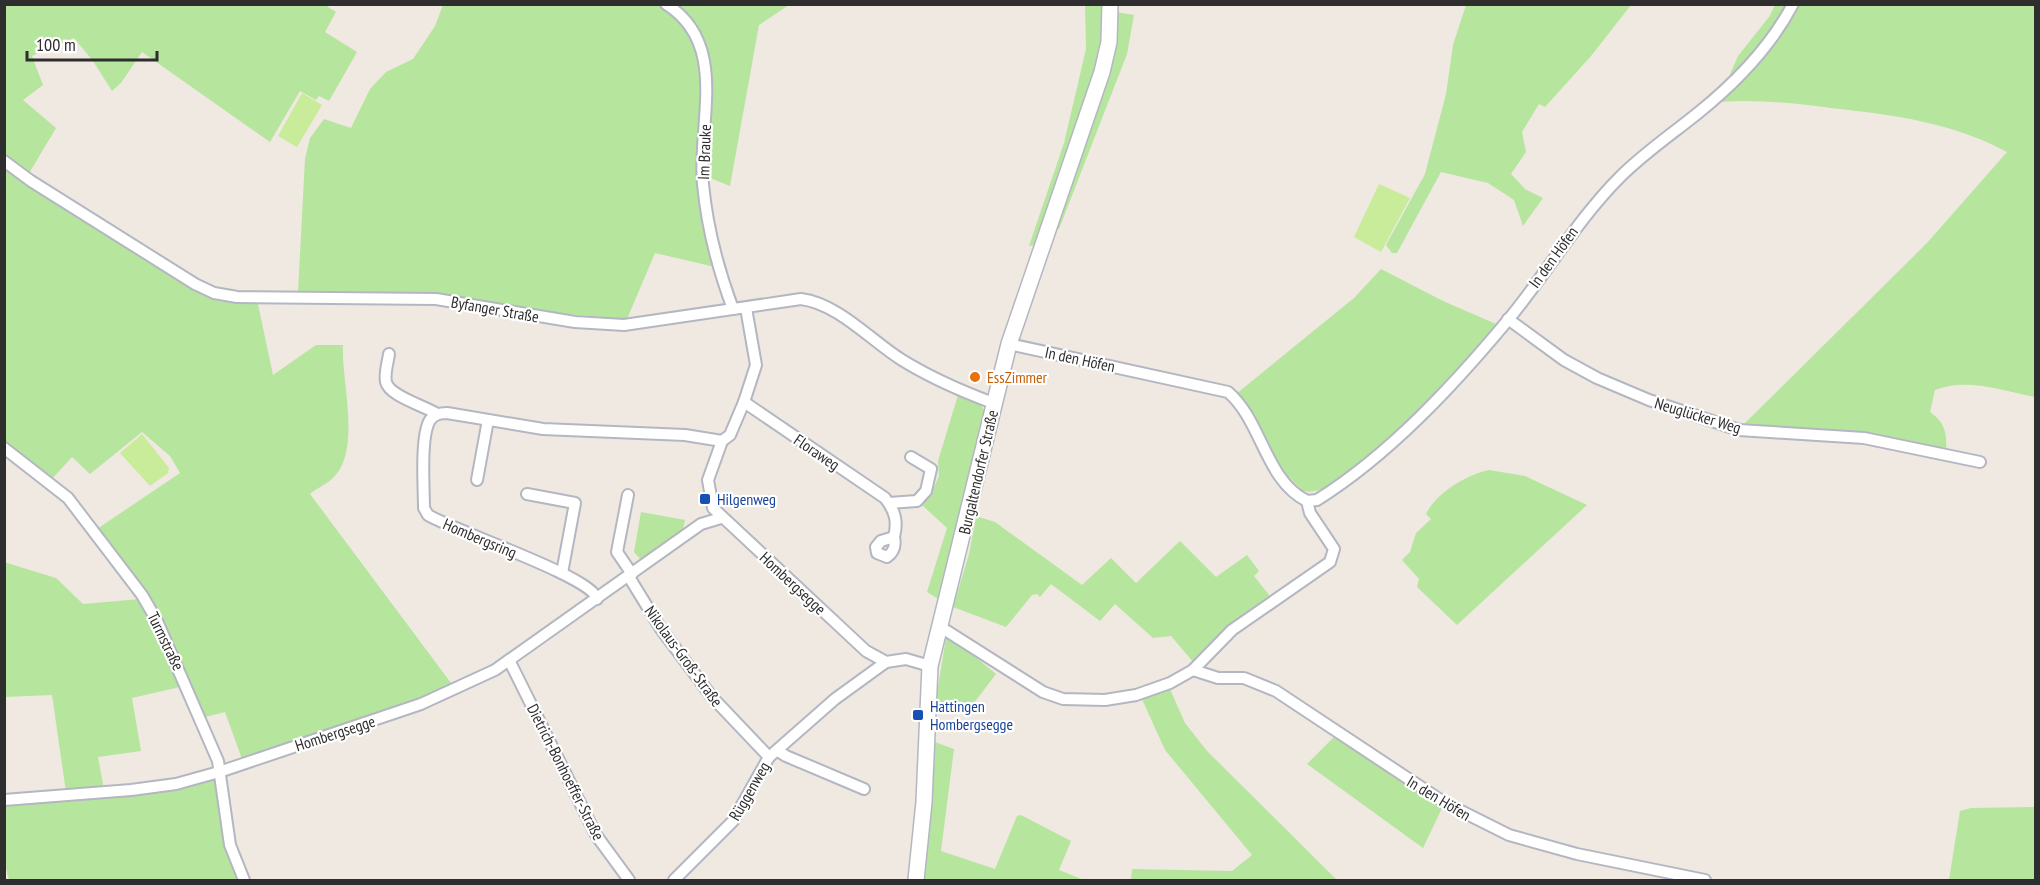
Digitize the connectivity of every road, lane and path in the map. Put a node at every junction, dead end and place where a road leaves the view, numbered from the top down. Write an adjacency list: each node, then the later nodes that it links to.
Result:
1 (666, 4): 6 (street, Im Brauke)
2 (1110, 4): 8 (main road, Burgaltendorfer Straße)
3 (1793, 4): 7 (street, In den Höfen)
4 (4, 161): 6 (street, Byfanger Straße)
5 (746, 308): 6 (street, Byfanger Straße); 10 (street); 11 (street, Byfanger Straße)
6 (733, 309)
7 (1509, 320): 17 (street, Neuglücker Weg); 21 (street, In den Höfen)
8 (1009, 344): 11 (main road, Burgaltendorfer Straße); 21 (street, In den Höfen)
9 (389, 354): 12 (street)
10 (744, 402): 14 (street); 22 (street, Floraweg)
11 (993, 404): 28 (main road, Burgaltendorfer Straße)
12 (437, 414): 13 (street); 25 (street, Hombergsring)
13 (488, 420): 14 (street); 18 (street)
14 (723, 441): 23 (street)
15 (4, 448): 34 (street, Turmstraße)
16 (911, 458): 22 (street)
17 (1980, 462)
18 (477, 480)
19 (527, 494): 25 (street)
20 (628, 495): 26 (street)
21 (1307, 501): 32 (street, In den Höfen)
22 (889, 503): 24 (street)
23 (721, 518): 26 (street, Hombergsegge); 30 (street, Hombergsegge)
24 (894, 537)
25 (562, 573): 27 (street, Hombergsring)
26 (631, 576): 27 (street, Hombergsegge); 33 (street, Nikolaus-Groß-Straße)
27 (597, 599): 29 (street, Hombergsegge)
28 (939, 626): 31 (main road, Burgaltendorfer Straße); 32 (street, In den Höfen)
29 (509, 660): 34 (street, Hombergsegge); 38 (street, Dietrich-Bonhoeffer-Straße)
30 (886, 662): 31 (street); 33 (street, Rüggenweg)
31 (930, 666): 40 (main road, Burgaltendorfer Straße)
32 (1193, 670): 41 (street, In den Höfen)
33 (774, 754): 35 (street); 39 (street, Rüggenweg)
34 (219, 772): 36 (street, Hombergsegge); 37 (street, Turmstraße)
35 (864, 789)
36 (4, 800)
37 (244, 880)
38 (630, 880)
39 (674, 880)
40 (916, 880)
41 (1705, 880)

